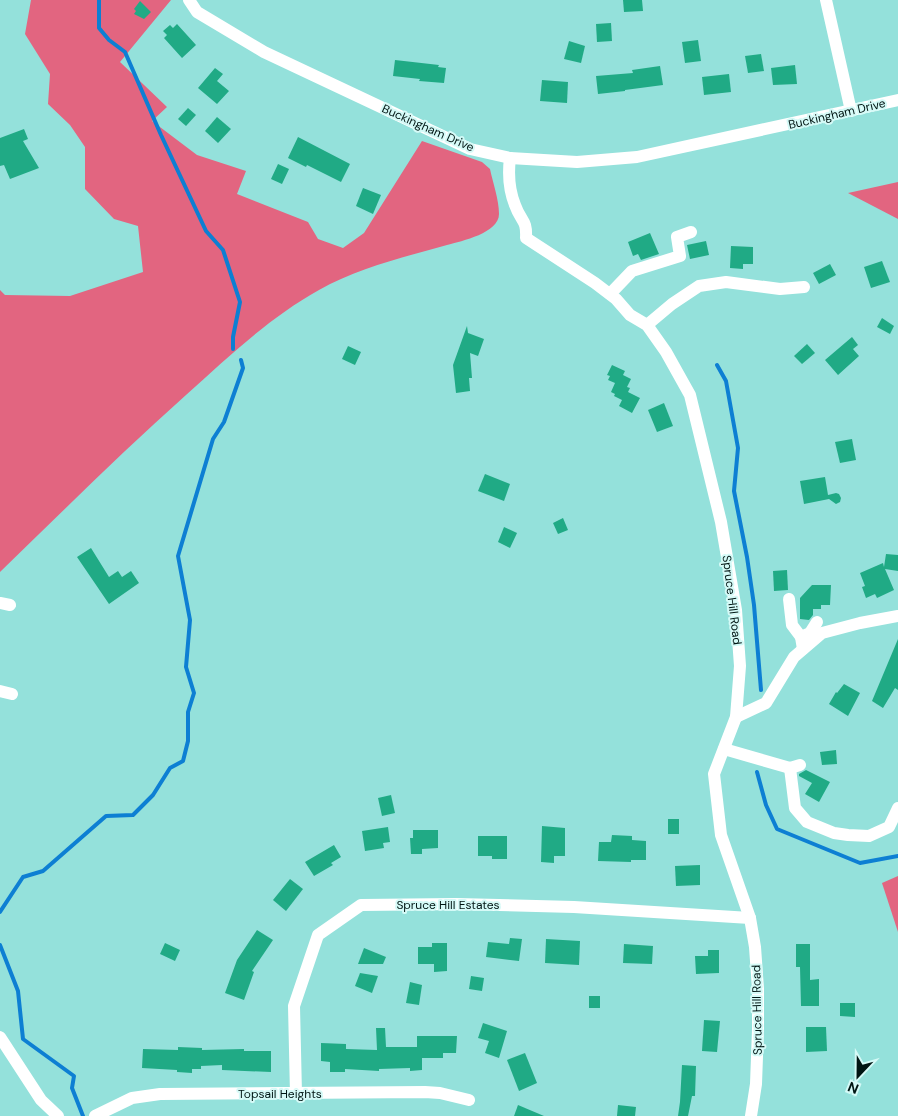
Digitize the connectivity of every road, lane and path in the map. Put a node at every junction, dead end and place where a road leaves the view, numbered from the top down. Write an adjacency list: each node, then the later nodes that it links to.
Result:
1 (189, 0): 5 (street, Buckingham Drive)
2 (826, 0): 4 (street)
3 (898, 100): 4 (street, Buckingham Drive)
4 (851, 110): 5 (street, Buckingham Drive)
5 (510, 158): 8 (street, Spruce Hill Road)
6 (691, 232): 8 (street)
7 (804, 287): 9 (street)
8 (610, 294): 9 (street, Spruce Hill Road)
9 (647, 325): 14 (street, Spruce Hill Road)
10 (789, 599): 13 (street)
11 (898, 616): 13 (street)
12 (817, 622): 13 (street)
13 (802, 643): 14 (street)
14 (736, 717): 15 (street, Spruce Hill Road)
15 (724, 748): 16 (street); 17 (street, Spruce Hill Road)
16 (898, 808)
17 (750, 918): 19 (street, Spruce Hill Estates); 23 (street, Spruce Hill Road)
18 (0, 1037): 21 (street)
19 (296, 1094): 20 (street, Topsail Heights); 22 (street, Topsail Heights)
20 (470, 1100)
21 (58, 1116)
22 (95, 1116)
23 (751, 1116)

